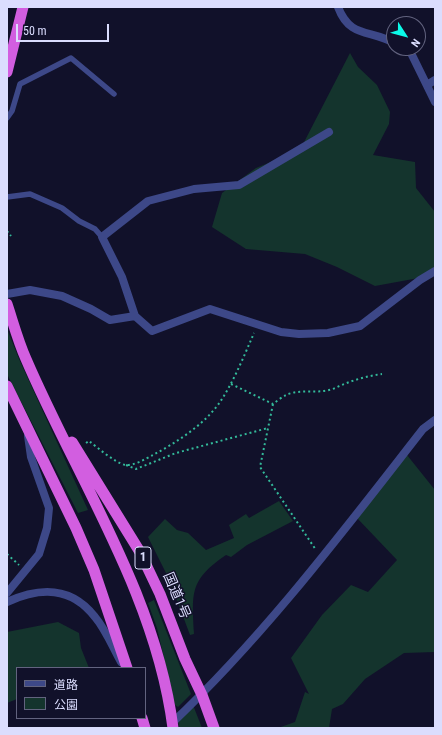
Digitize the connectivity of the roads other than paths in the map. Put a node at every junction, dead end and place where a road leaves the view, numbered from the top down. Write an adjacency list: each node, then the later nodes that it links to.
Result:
1 (23, 7): 5 (highway)
2 (338, 7): 3 (street)
3 (386, 40)
4 (412, 56): 7 (street)
5 (7, 72)
6 (435, 80): 7 (street)
7 (427, 85): 9 (street)
8 (114, 94): 10 (lane)
9 (435, 102)
10 (7, 118)
11 (329, 132): 13 (street)
12 (7, 197): 13 (lane)
13 (102, 237): 17 (street)
14 (435, 271): 17 (street)
15 (7, 294): 17 (street)
16 (7, 304): 19 (highway, 国道1号 / 1)
17 (135, 316)
18 (7, 386): 21 (highway)
19 (46, 401): 26 (highway, 国道1号 / 1); 27 (highway, 国道1号 / 1)
20 (435, 420): 26 (street)
21 (27, 428): 22 (street); 25 (highway)
22 (7, 593)
23 (7, 602): 24 (street)
24 (125, 667)
25 (126, 667)
26 (202, 695): 27 (street); 28 (highway, 国道1号 / 1)
27 (172, 725)
28 (214, 728)

